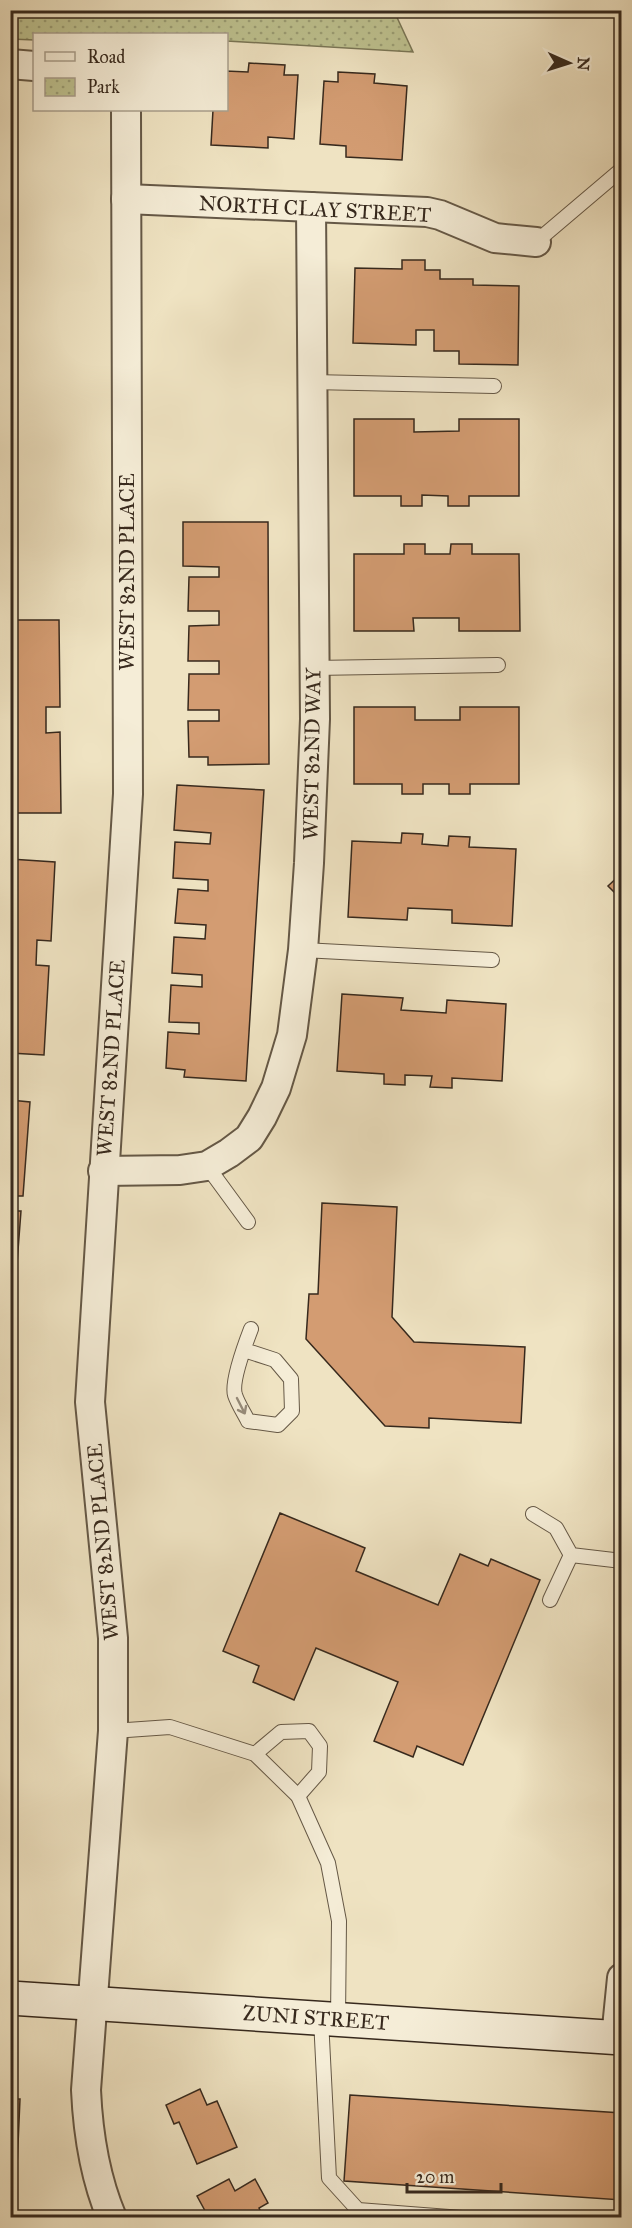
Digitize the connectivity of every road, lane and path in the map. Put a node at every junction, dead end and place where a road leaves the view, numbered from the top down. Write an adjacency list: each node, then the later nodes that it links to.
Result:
1 (10, 64): 2 (street)
2 (33, 66)
3 (126, 111): 5 (street, WEST 82ND PLACE)
4 (621, 169): 7 (lane)
5 (126, 199): 6 (street, NORTH CLAY STREET); 15 (street, WEST 82ND PLACE)
6 (310, 207): 7 (street, NORTH CLAY STREET); 8 (street, WEST 82ND WAY)
7 (536, 242)
8 (312, 382): 9 (lane); 11 (street, WEST 82ND WAY)
9 (494, 386)
10 (498, 665): 11 (lane)
11 (314, 668): 12 (street, WEST 82ND WAY)
12 (303, 950): 13 (lane); 14 (street, WEST 82ND WAY)
13 (492, 960)
14 (207, 1166): 15 (street, WEST 82ND WAY); 16 (lane)
15 (103, 1171): 23 (street, WEST 82ND PLACE)
16 (248, 1222)
17 (251, 1329): 18 (lane)
18 (244, 1350): 18 (lane, one-way to 18)
19 (533, 1514): 20 (lane)
20 (571, 1555): 21 (lane); 22 (lane)
21 (621, 1562)
22 (550, 1599)
23 (113, 1731): 24 (lane); 28 (street, WEST 82ND PLACE)
24 (255, 1754): 25 (lane); 25 (lane)
25 (298, 1796): 29 (lane)
26 (621, 1978): 30 (street)
27 (10, 1998): 28 (street, ZUNI STREET)
28 (93, 2004): 29 (street, ZUNI STREET); 31 (street, WEST 82ND PLACE)
29 (330, 2019): 30 (street, ZUNI STREET); 32 (lane)
30 (619, 2038)
31 (112, 2217)
32 (462, 2217)

